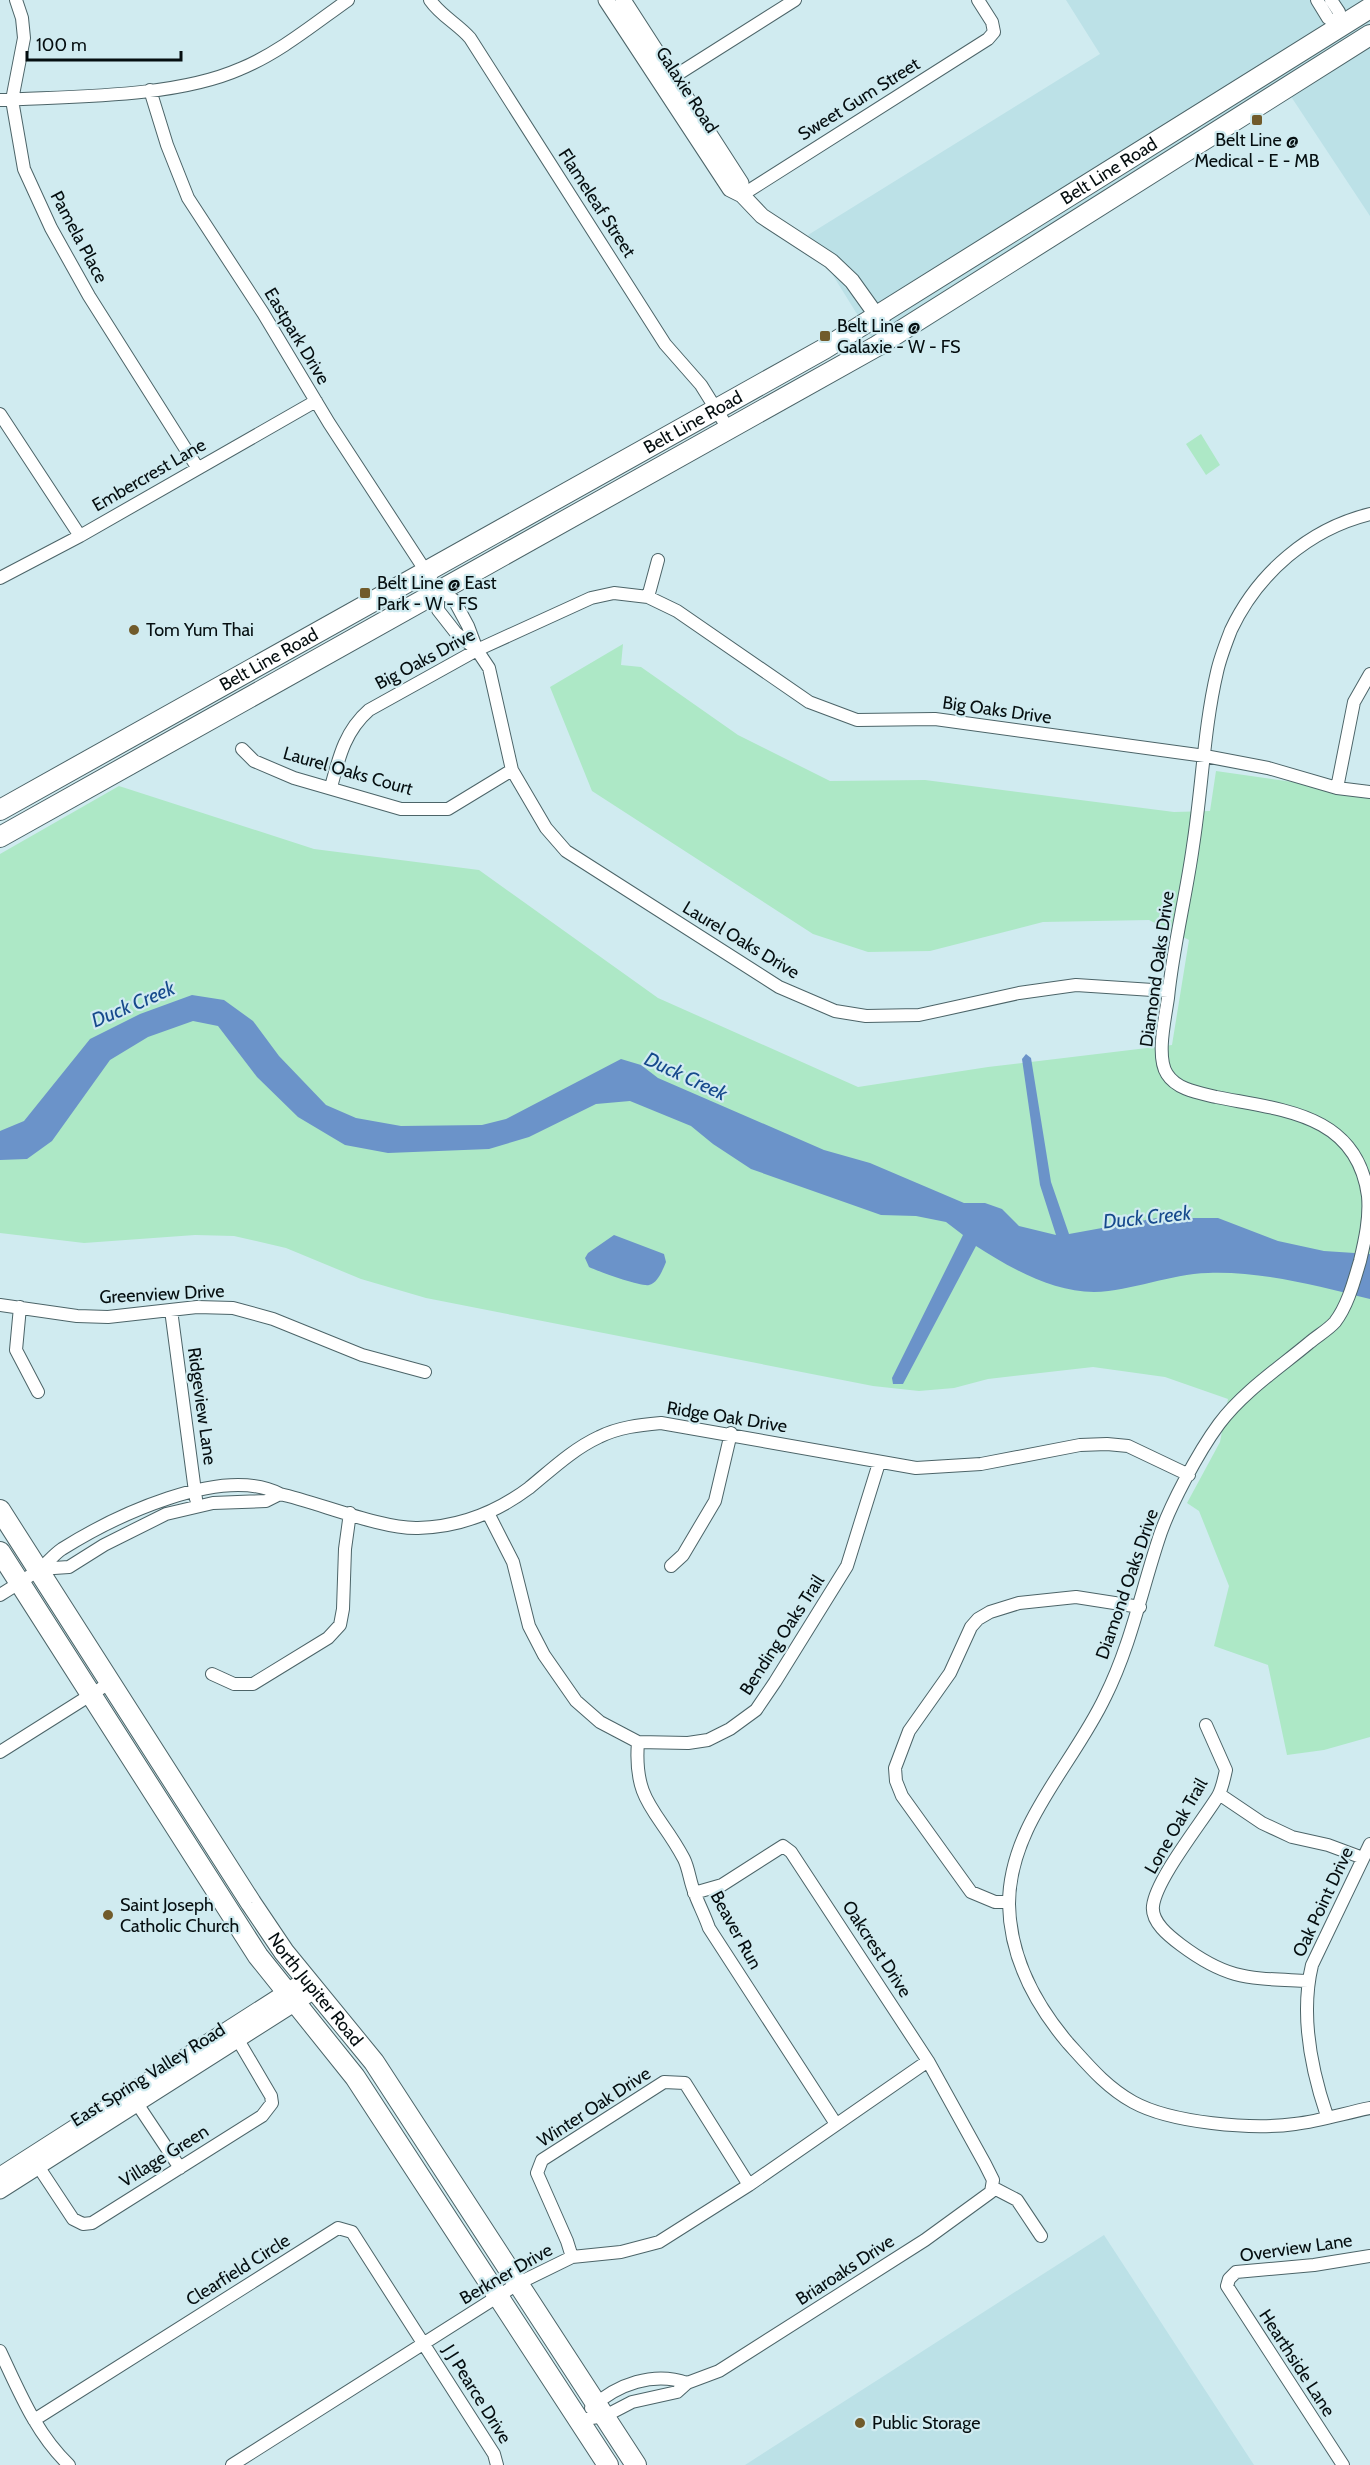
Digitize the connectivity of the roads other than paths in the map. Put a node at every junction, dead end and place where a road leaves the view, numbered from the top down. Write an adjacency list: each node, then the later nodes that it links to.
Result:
1 (15, 0): 16 (street, Pamela Place)
2 (348, 0): 15 (street)
3 (430, 0): 23 (street, Flameleaf Street)
4 (606, 0): 14 (street, Galaxie Road)
5 (623, 0): 14 (street, Galaxie Road)
6 (795, 0): 14 (street)
7 (978, 0): 19 (street, Sweet Gum Street)
8 (1317, 0): 11 (street)
9 (1331, 0): 11 (street)
10 (1370, 8): 11 (main road, Belt Line Road)
11 (1340, 27): 13 (main road); 17 (main road, Belt Line Road)
12 (1370, 35): 13 (main road, Belt Line Road)
13 (1343, 52): 18 (main road, Belt Line Road)
14 (666, 81): 19 (street, Galaxie Road)
15 (150, 90): 16 (street); 22 (street, Eastpark Drive)
16 (6, 100): 26 (street, Pamela Place)
17 (1172, 131): 18 (main road); 20 (main road, Belt Line Road)
18 (1185, 151): 21 (main road, Belt Line Road)
19 (742, 195): 20 (street, Galaxie Road)
20 (877, 317): 21 (street, Galaxie Road); 23 (main road, Belt Line Road)
21 (892, 337): 25 (main road, Belt Line Road)
22 (316, 401): 26 (street, Embercrest Lane); 30 (street, Eastpark Drive)
23 (716, 410): 25 (street, Flameleaf Street); 30 (main road, Belt Line Road)
24 (0, 414): 28 (street)
25 (729, 430): 32 (main road, Belt Line Road)
26 (197, 467): 28 (street, Embercrest Lane)
27 (1370, 514): 40 (street, Diamond Oaks Drive)
28 (80, 536): 31 (street, Embercrest Lane)
29 (658, 560): 33 (street)
30 (427, 572): 32 (street, Eastpark Drive); 34 (main road, Belt Line Road)
31 (0, 578)
32 (438, 590): 35 (street, Laurel Oaks Drive); 36 (main road, Belt Line Road)
33 (648, 597): 35 (street, Big Oaks Drive); 40 (street, Big Oaks Drive)
34 (313, 635): 36 (main road); 39 (main road, Belt Line Road)
35 (477, 650): 41 (street, Laurel Oaks Drive); 43 (street, Big Oaks Drive)
36 (324, 654): 42 (main road, Belt Line Road)
37 (1370, 674): 44 (street)
38 (242, 749): 43 (street, Laurel Oaks Court)
39 (106, 750): 42 (main road); 46 (main road, Belt Line Road)
40 (1205, 756): 44 (street, Big Oaks Drive); 48 (street, Diamond Oaks Drive)
41 (512, 770): 43 (street, Laurel Oaks Court); 48 (street, Laurel Oaks Drive)
42 (117, 771): 47 (main road, Belt Line Road)
43 (331, 787)
44 (1337, 788): 45 (street, Big Oaks Drive)
45 (1370, 792)
46 (0, 810)
47 (0, 837)
48 (1168, 991): 56 (street, Diamond Oaks Drive)
49 (0, 1305): 50 (street, Greenview Drive)
50 (20, 1307): 51 (street, Greenview Drive); 53 (street)
51 (171, 1310): 52 (street, Greenview Drive); 57 (street, Ridgeview Lane)
52 (425, 1372)
53 (38, 1392)
54 (731, 1433): 55 (street, Ridge Oak Drive); 62 (street, Ridge Oak Drive); 64 (street)
55 (879, 1463): 56 (street, Ridge Oak Drive); 73 (street, Bending Oaks Trail)
56 (1189, 1475): 68 (street, Diamond Oaks Drive)
57 (195, 1491): 58 (street, Ridge Oak Drive); 59 (street, Ridgeview Lane); 65 (street, Ridge Oak Drive)
58 (280, 1494): 59 (street, Ridge Oak Drive); 61 (street, Ridge Oak Drive)
59 (196, 1506): 65 (street, Ridge Oak Drive)
60 (0, 1510): 65 (main road, North Jupiter Road)
61 (350, 1513): 62 (street, Ridge Oak Drive); 69 (street)
62 (488, 1513): 73 (street, Bending Oaks Trail)
63 (0, 1552): 66 (main road, North Jupiter Road)
64 (671, 1566)
65 (39, 1569): 66 (street); 70 (main road, North Jupiter Road)
66 (19, 1583): 67 (street); 71 (main road, North Jupiter Road)
67 (0, 1595)
68 (1140, 1607): 83 (street, Diamond Oaks Drive); 83 (street)
69 (212, 1674)
70 (111, 1682): 71 (street); 75 (main road, North Jupiter Road)
71 (92, 1695): 74 (street); 76 (main road, North Jupiter Road)
72 (1206, 1725): 77 (street, Lone Oak Trail)
73 (638, 1742): 82 (street, Beaver Run)
74 (0, 1752)
75 (163, 1765): 76 (main road); 80 (main road, North Jupiter Road)
76 (144, 1777): 81 (main road, North Jupiter Road)
77 (1219, 1794): 79 (street); 84 (street, Lone Oak Trail)
78 (1370, 1844): 79 (street, Oak Point Drive)
79 (1363, 1858): 84 (street, Oak Point Drive)
80 (228, 1867): 81 (main road); 85 (main road, North Jupiter Road)
81 (208, 1879): 86 (main road, North Jupiter Road)
82 (694, 1893): 88 (street, Oakcrest Drive); 92 (street, Beaver Run)
83 (1009, 1902): 91 (street, Diamond Oaks Drive)
84 (1308, 1981): 91 (street, Oak Point Drive)
85 (311, 1984): 86 (street, East Spring Valley Road); 103 (main road, North Jupiter Road)
86 (291, 1998): 87 (street, East Spring Valley Road); 93 (street, East Spring Valley Road); 104 (main road, North Jupiter Road)
87 (238, 2040): 89 (street, East Spring Valley Road); 94 (street, Village Green)
88 (928, 2061): 92 (street, Berkner Drive); 97 (street, Oakcrest Drive)
89 (138, 2105): 93 (street, East Spring Valley Road); 94 (street)
90 (1370, 2108): 91 (street, Diamond Oaks Drive)
91 (1327, 2116)
92 (836, 2124): 96 (street, Berkner Drive)
93 (35, 2161): 94 (street, Village Green); 95 (street, East Spring Valley Road); 98 (street, East Spring Valley Road)
94 (180, 2169)
95 (0, 2175)
96 (749, 2186): 101 (street, Berkner Drive); 101 (street, Winter Oak Drive)
97 (992, 2187): 99 (street); 107 (street, Briaroaks Drive)
98 (0, 2191)
99 (1041, 2235)
100 (1370, 2256): 102 (street, Overview Lane)
101 (572, 2257): 103 (street, Berkner Drive)
102 (1229, 2279): 116 (street, Hearthside Lane)
103 (519, 2283): 104 (street, Berkner Drive); 108 (main road, North Jupiter Road)
104 (499, 2297): 105 (street, Berkner Drive); 110 (main road, North Jupiter Road)
105 (424, 2343): 109 (street, Clearfield Circle); 112 (street, Berkner Drive); 113 (street, J J Pearce Drive)
106 (0, 2350): 109 (street)
107 (687, 2383): 108 (street, Briaroaks Drive); 108 (street, Briaroaks Drive)
108 (601, 2410): 110 (street, Briaroaks Drive); 115 (main road, North Jupiter Road)
109 (34, 2420): 111 (street)
110 (578, 2420): 114 (main road, North Jupiter Road)
111 (69, 2465)
112 (232, 2465)
113 (497, 2465)
114 (608, 2465)
115 (636, 2465)
116 (1343, 2465)

